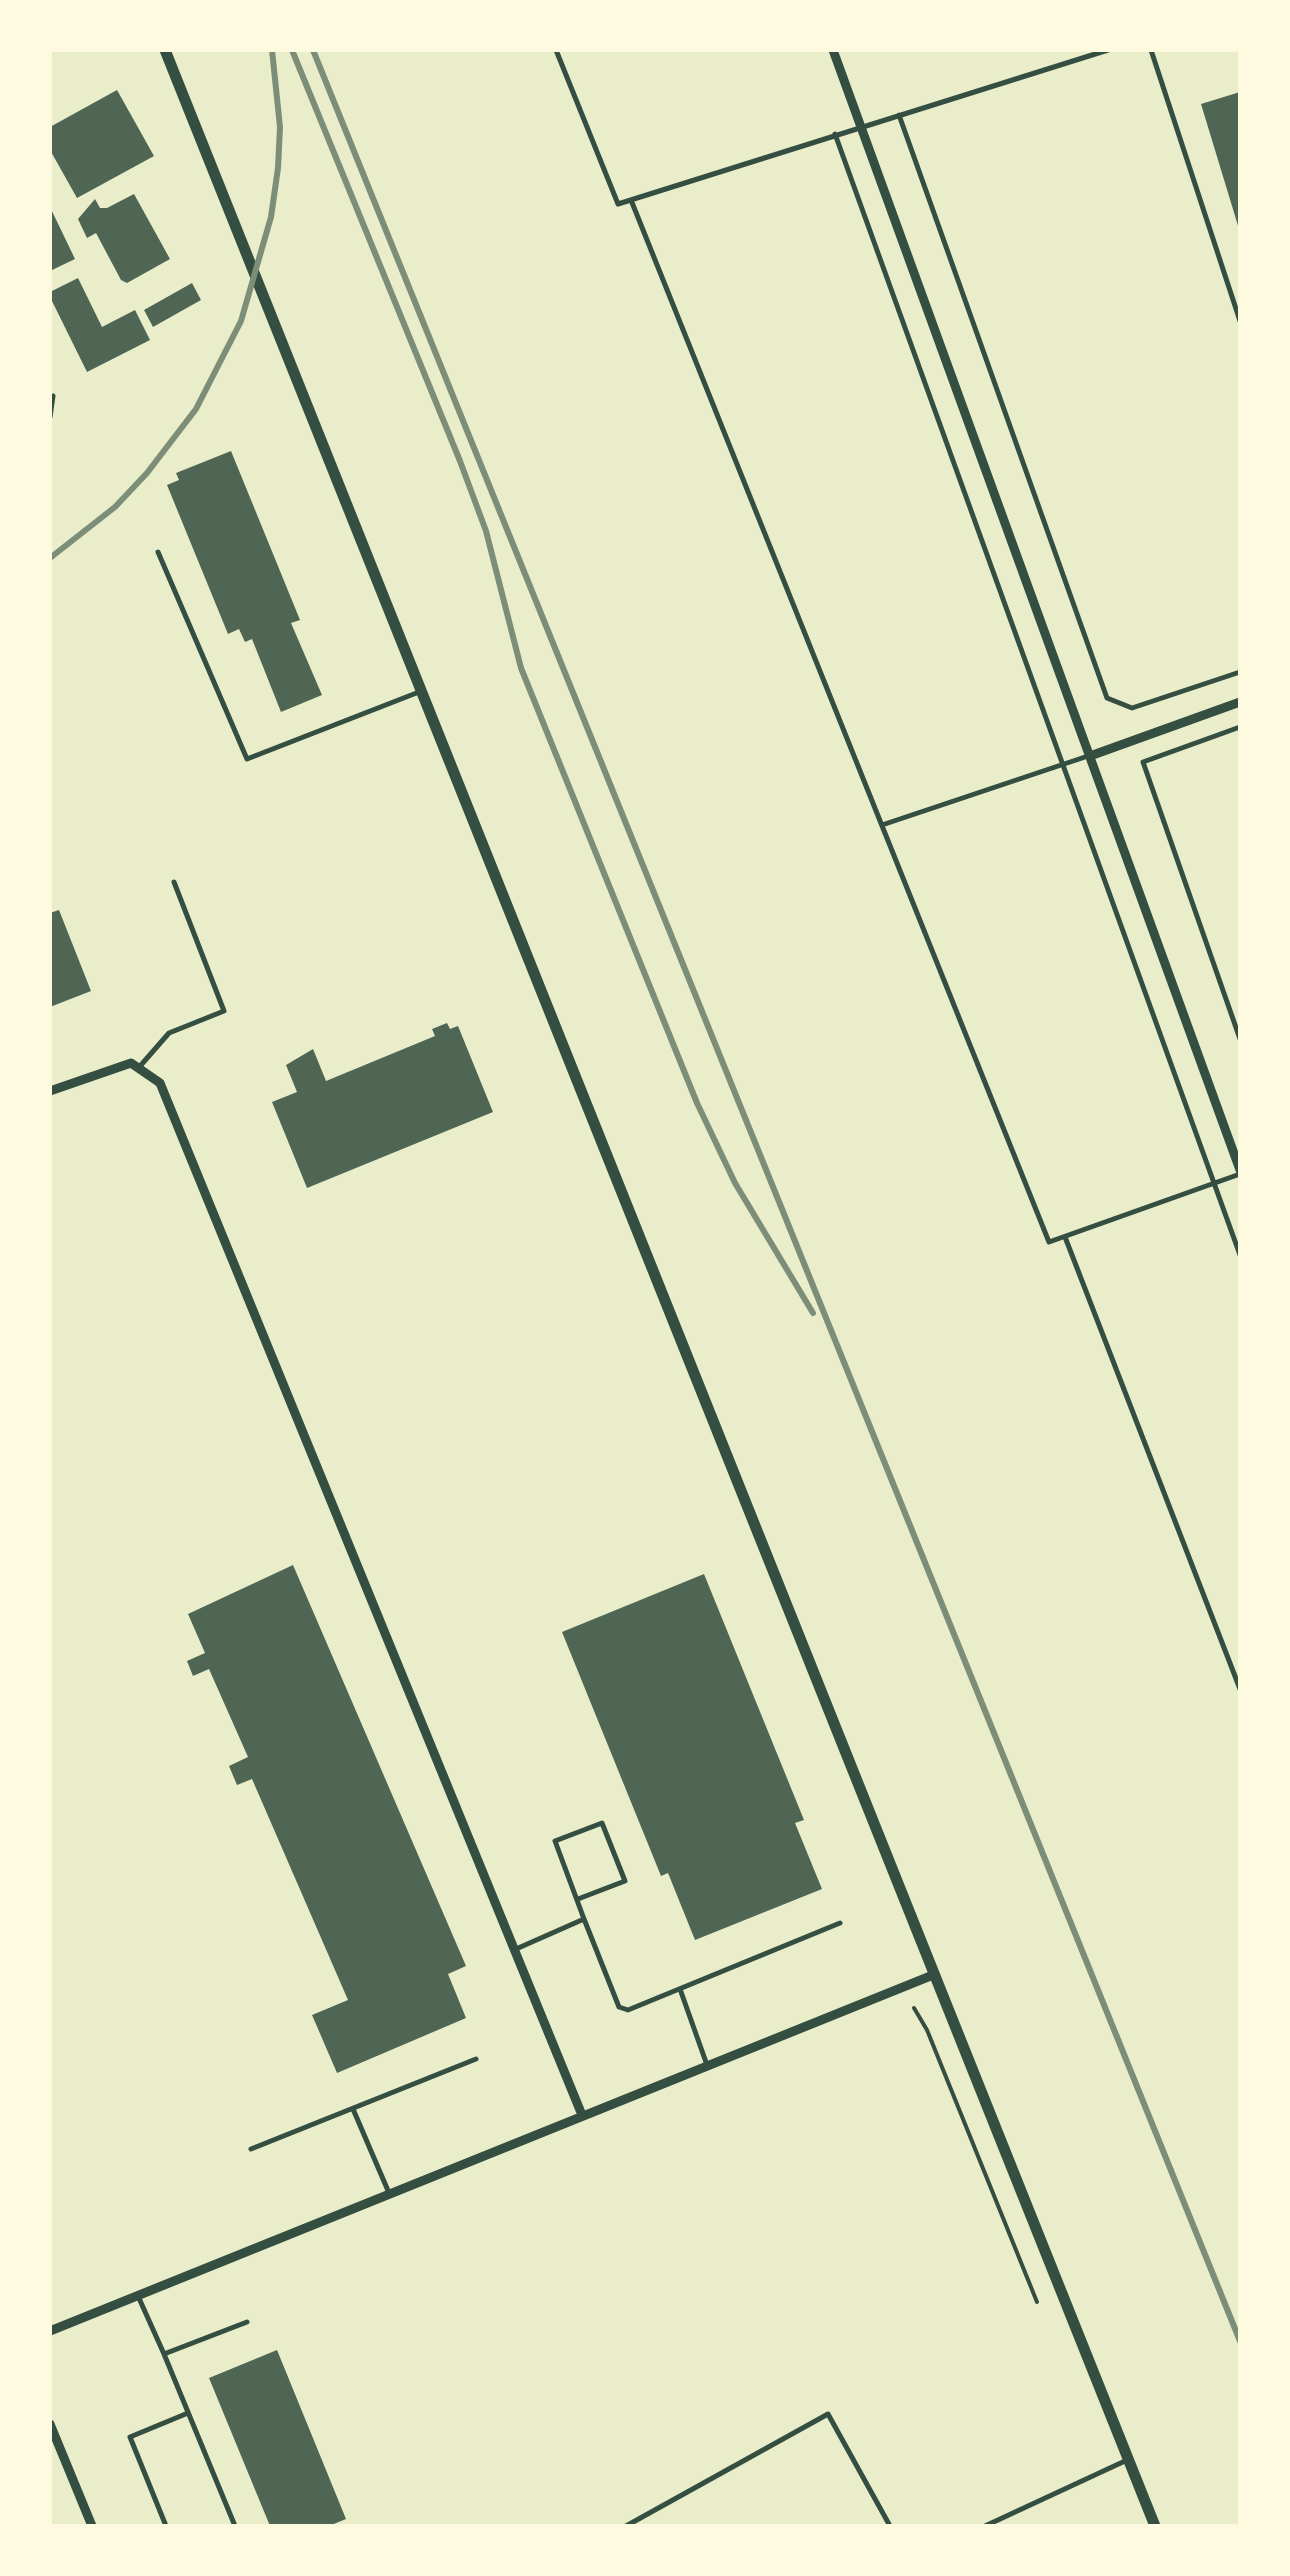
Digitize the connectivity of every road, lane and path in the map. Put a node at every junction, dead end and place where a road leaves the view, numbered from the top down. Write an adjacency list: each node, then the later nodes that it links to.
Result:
1 (165, 50): 15 (street)
2 (556, 50): 9 (lane)
3 (834, 50): 7 (street)
4 (1108, 50): 6 (lane)
5 (1151, 50): 10 (lane)
6 (899, 115): 7 (lane); 14 (lane)
7 (862, 126): 8 (lane); 18 (street)
8 (835, 134): 9 (lane); 19 (lane)
9 (631, 200): 20 (lane)
10 (1240, 322)
11 (52, 396): 12 (lane)
12 (50, 417)
13 (158, 552): 15 (lane)
14 (1240, 672)
15 (422, 691): 34 (street)
16 (1240, 702): 18 (street)
17 (1240, 727): 22 (lane)
18 (1090, 756): 19 (lane); 25 (street)
19 (1061, 763): 20 (lane); 26 (lane)
20 (882, 825): 27 (lane)
21 (174, 882): 23 (lane)
22 (1240, 1040)
23 (141, 1066): 24 (street); 33 (street)
24 (50, 1091)
25 (1240, 1172): 26 (lane)
26 (1213, 1183): 27 (lane); 28 (lane)
27 (1065, 1236): 29 (lane)
28 (1240, 1255)
29 (1240, 1689)
30 (578, 1899): 30 (lane); 31 (lane)
31 (584, 1920): 33 (lane); 35 (lane)
32 (840, 1924): 35 (lane)
33 (515, 1950): 40 (street)
34 (933, 1975): 38 (street); 50 (street)
35 (680, 1989): 38 (lane)
36 (914, 2008): 44 (path)
37 (476, 2060): 39 (lane)
38 (707, 2065): 40 (street)
39 (353, 2108): 41 (lane); 42 (lane)
40 (582, 2115): 42 (street)
41 (251, 2150)
42 (389, 2194): 43 (street)
43 (138, 2296): 46 (street); 47 (lane)
44 (1036, 2302)
45 (248, 2322): 47 (lane)
46 (50, 2331)
47 (164, 2354): 48 (lane)
48 (188, 2413): 52 (lane); 53 (lane)
49 (51, 2428): 51 (street)
50 (1128, 2459): 56 (lane); 57 (street)
51 (92, 2526)
52 (166, 2526)
53 (235, 2526)
54 (626, 2526): 55 (lane)
55 (890, 2526)
56 (985, 2526)
57 (1155, 2526)

